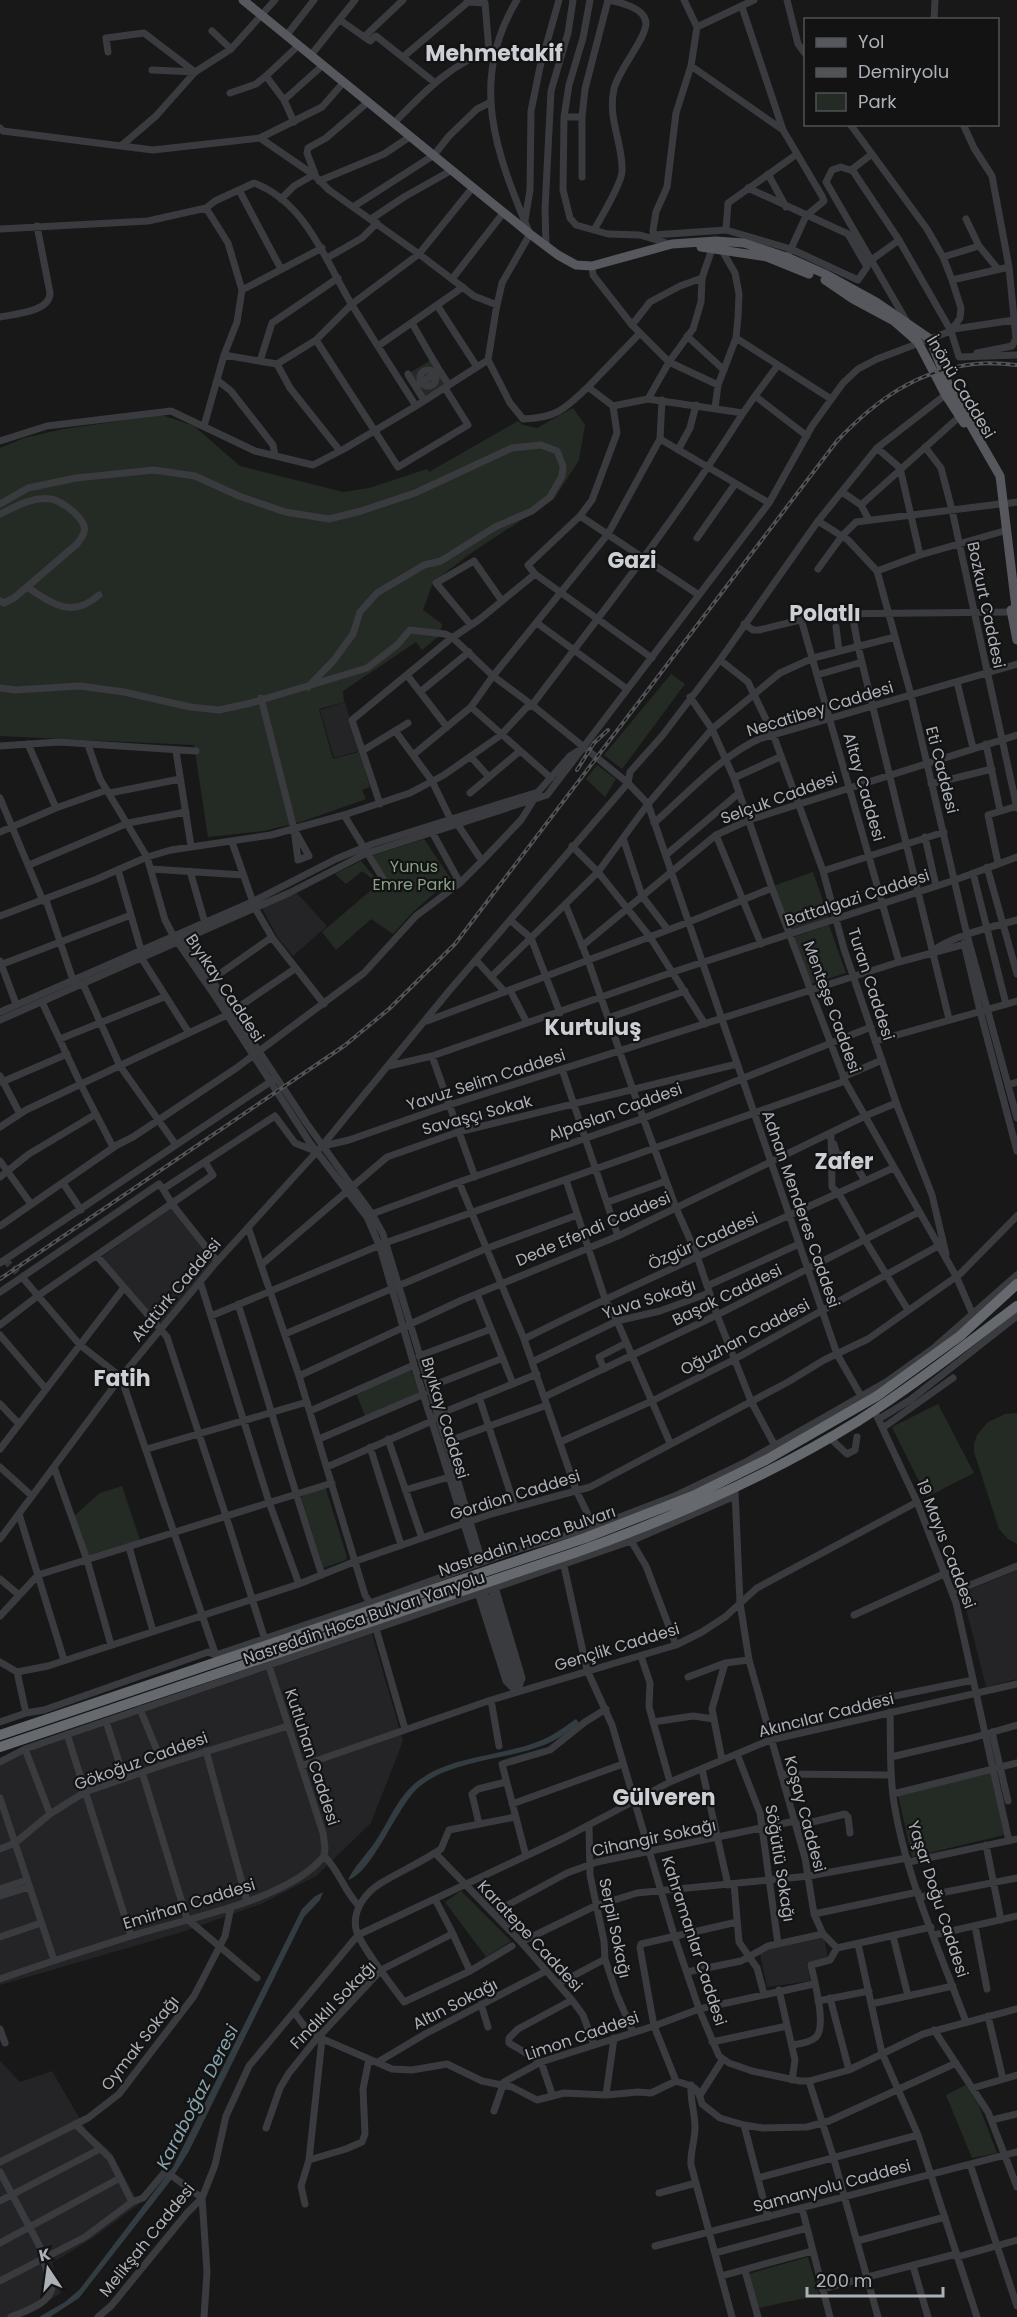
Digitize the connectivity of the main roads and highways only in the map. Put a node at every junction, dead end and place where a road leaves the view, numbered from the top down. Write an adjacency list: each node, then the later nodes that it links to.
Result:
1 (243, 0): 2 (main road, İnönü Caddesi)
2 (716, 246): 3 (main road, İnönü Caddesi); 3 (main road, İnönü Caddesi)
3 (948, 393): 4 (main road, İnönü Caddesi); 4 (main road, İnönü Caddesi)
4 (1002, 504): 5 (main road, İnönü Caddesi); 5 (main road, İnönü Caddesi)
5 (1015, 613): 6 (main road, İnönü Caddesi)
6 (1017, 640)
7 (1017, 1284): 9 (highway, Nasreddin Hoca Bulvarı)
8 (1017, 1306): 9 (highway, Nasreddin Hoca Bulvarı)
9 (870, 1407): 10 (highway, Nasreddin Hoca Bulvarı); 11 (highway, Nasreddin Hoca Bulvarı)
10 (0, 1735)
11 (0, 1747)

